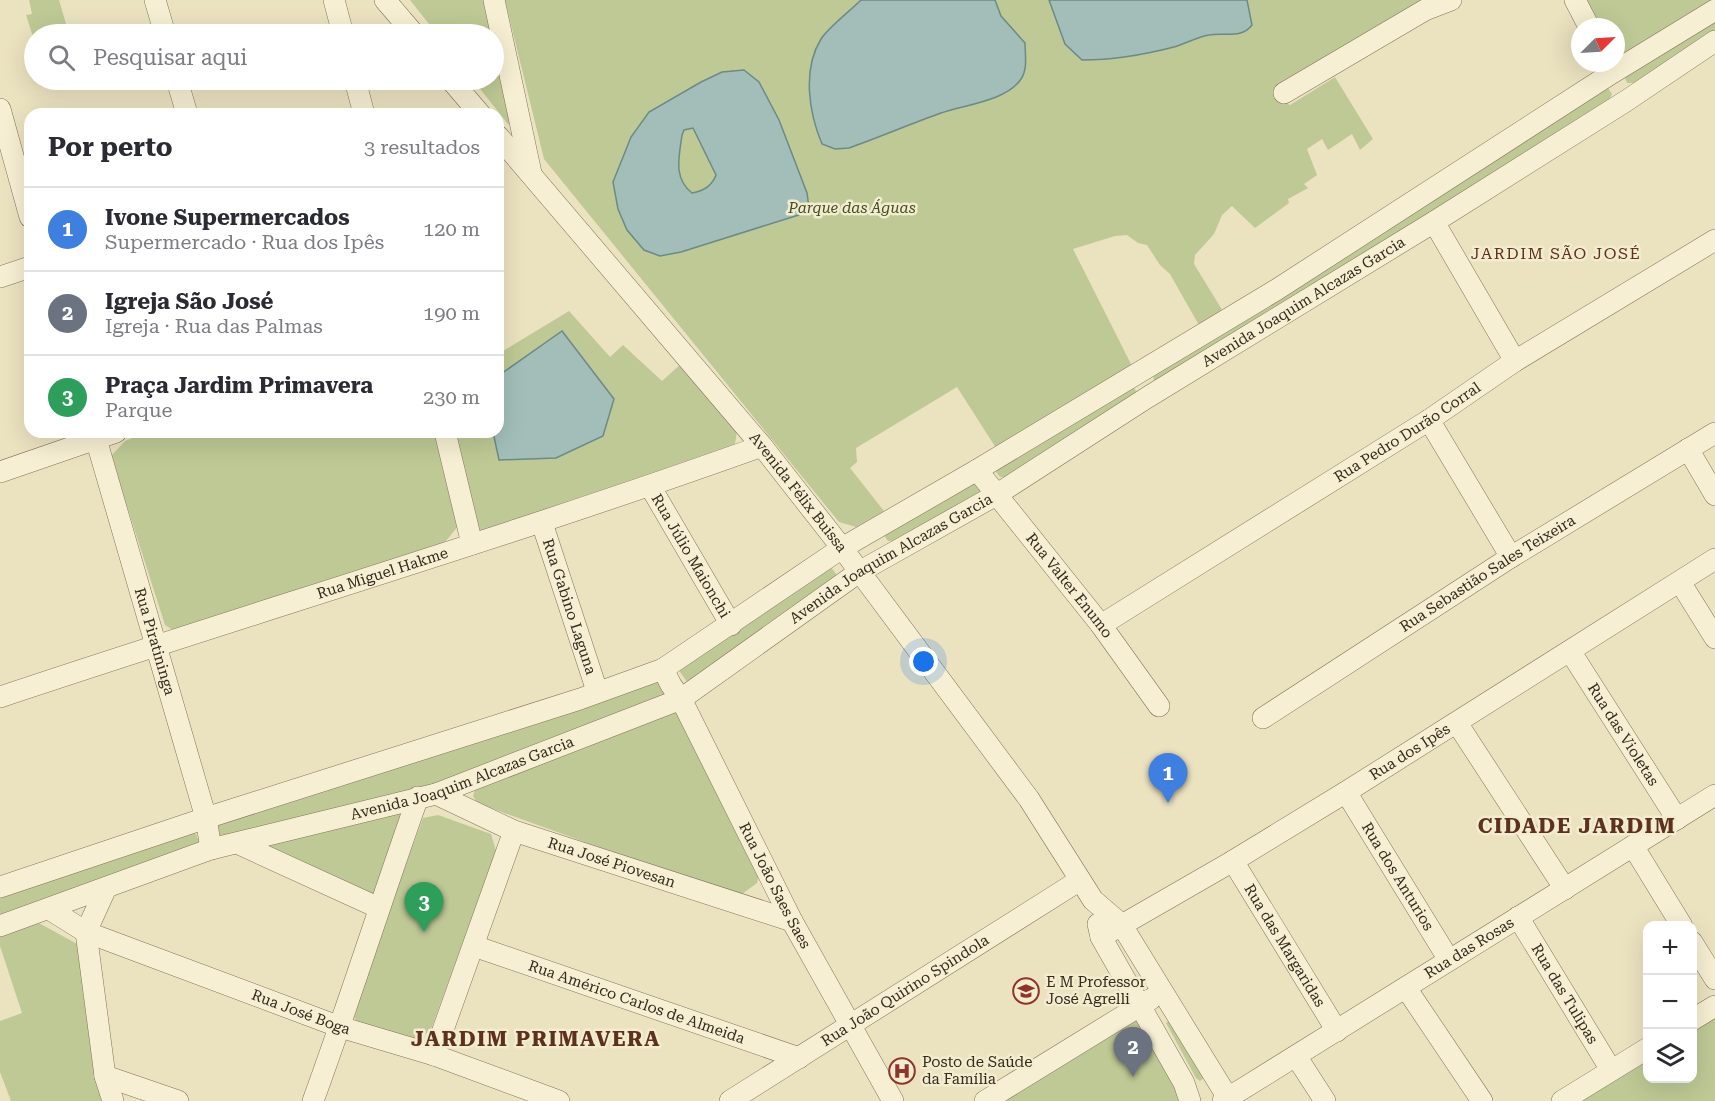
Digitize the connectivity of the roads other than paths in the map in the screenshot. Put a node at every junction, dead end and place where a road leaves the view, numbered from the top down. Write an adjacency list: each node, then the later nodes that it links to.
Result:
1 (155, 0): 9 (street)
2 (334, 0): 10 (street)
3 (386, 0): 11 (street)
4 (494, 0): 12 (street)
5 (1451, 0): 21 (street)
6 (1575, 0): 8 (street)
7 (1715, 10): 15 (street, Avenida Joaquim Alcazas Garcia)
8 (1584, 18)
9 (162, 24)
10 (340, 24)
11 (406, 24)
12 (499, 24)
13 (1715, 41): 22 (street, Avenida Joaquim Alcazas Garcia)
14 (504, 48): 28 (street)
15 (1625, 60)
16 (1604, 72): 35 (street, Avenida Joaquim Alcazas Garcia)
17 (1612, 72): 22 (street)
18 (180, 90): 23 (street)
19 (358, 90): 24 (street)
20 (460, 90): 25 (street)
21 (1284, 93)
22 (1626, 101): 30 (street, Avenida Joaquim Alcazas Garcia)
23 (185, 108)
24 (362, 108)
25 (475, 108)
26 (0, 109): 29 (street)
27 (504, 143): 28 (street, Avenida Félix Buissa)
28 (531, 177): 42 (street, Avenida Félix Buissa)
29 (24, 195)
30 (1434, 222): 34 (street); 36 (street, Avenida Joaquim Alcazas Garcia)
31 (1715, 240): 34 (street, Rua Pedro Durão Corral)
32 (24, 269): 33 (street)
33 (0, 277)
34 (1515, 361): 37 (street, Rua Pedro Durão Corral)
35 (1136, 375): 36 (street); 44 (street, Avenida Joaquim Alcazas Garcia)
36 (1148, 397): 47 (street, Avenida Joaquim Alcazas Garcia)
37 (1430, 420): 52 (street); 57 (street, Rua Pedro Durão Corral)
38 (1715, 433): 43 (street, Rua Sebastião Sales Teixeira)
39 (90, 438): 45 (street)
40 (96, 438): 59 (street, Rua Piratininga)
41 (446, 438): 50 (street)
42 (762, 446): 46 (street, Rua Miguel Hakme); 51 (street, Avenida Félix Buissa)
43 (1688, 449): 48 (street); 52 (street, Rua Sebastião Sales Teixeira)
44 (977, 470): 47 (street, Rua Valter Enumo); 51 (street, Avenida Joaquim Alcazas Garcia)
45 (0, 472)
46 (650, 486): 49 (street, Rua Miguel Hakme); 56 (street, Rua Júlio Maionchi)
47 (996, 495): 54 (street, Avenida Joaquim Alcazas Garcia); 57 (street, Rua Valter Enumo)
48 (1715, 495)
49 (542, 523): 50 (street, Rua Miguel Hakme); 62 (street, Rua Gabino Laguna)
50 (472, 544): 59 (street, Rua Miguel Hakme)
51 (842, 548): 54 (street, Avenida Félix Buissa); 56 (street, Avenida Joaquim Alcazas Garcia)
52 (1511, 557): 66 (street, Rua Sebastião Sales Teixeira)
53 (1715, 559): 55 (street, Rua dos Ipês)
54 (859, 572): 64 (street, Avenida Joaquim Alcazas Garcia); 78 (street, Avenida Félix Buissa)
55 (1680, 582): 58 (street); 60 (street, Rua dos Ipês)
56 (731, 625): 61 (street, Avenida Joaquim Alcazas Garcia)
57 (1101, 625): 65 (street, Rua Valter Enumo)
58 (1715, 638)
59 (154, 646): 63 (street, Rua Miguel Hakme); 71 (street, Rua Piratininga)
60 (1570, 651): 67 (street, Rua dos Ipês); 72 (street, Rua das Violetas)
61 (663, 669): 62 (street, Avenida Joaquim Alcazas Garcia); 64 (street, Rua João Saes Saes)
62 (597, 692): 71 (street, Avenida Joaquim Alcazas Garcia)
63 (0, 697)
64 (681, 699): 70 (street, Avenida Joaquim Alcazas Garcia); 86 (street, Rua João Saes Saes)
65 (1159, 706)
66 (1263, 718)
67 (1457, 723): 68 (street, Rua dos Ipês); 81 (street)
68 (1346, 792): 77 (street, Rua dos Ipês); 94 (street, Rua dos Anturios)
69 (1715, 795): 72 (street, Rua das Rosas)
70 (427, 796): 73 (street, Rua José Piovesan); 74 (street, Avenida Joaquim Alcazas Garcia); 83 (street)
71 (206, 818): 76 (street, Rua Piratininga); 79 (street, Avenida Joaquim Alcazas Garcia)
72 (1677, 819): 75 (street, Rua das Rosas)
73 (514, 831): 86 (street, Rua José Piovesan); 92 (street)
74 (239, 844): 76 (street, Avenida Joaquim Alcazas Garcia); 83 (street)
75 (1633, 846): 81 (street, Rua das Rosas); 87 (street)
76 (211, 849): 80 (street, Avenida Joaquim Alcazas Garcia)
77 (1233, 861): 88 (street, Rua dos Ipês); 103 (street, Rua das Margaridas)
78 (1080, 880): 82 (street, Avenida Félix Buissa); 101 (street, Rua João Quirino Spindola)
79 (0, 887)
80 (106, 888): 84 (street, Avenida Joaquim Alcazas Garcia); 90 (street)
81 (1565, 889): 85 (street, Rua das Rosas)
82 (1093, 900): 88 (street, Avenida Félix Buissa); 91 (street, Avenida Félix Buissa)
83 (379, 908): 102 (street)
84 (49, 909): 89 (street, Avenida Joaquim Alcazas Garcia); 90 (street, Rua José Boga)
85 (1518, 917): 94 (street, Rua das Rosas); 108 (street, Rua das Tulipas)
86 (792, 921): 101 (street, Rua João Saes Saes)
87 (1679, 921)
88 (1121, 924): 91 (street, Rua dos Ipês); 97 (street, Avenida Félix Buissa)
89 (0, 926)
90 (86, 933): 102 (street, Rua José Boga); 109 (street)
91 (1101, 937): 98 (street, Avenida Félix Buissa)
92 (474, 946): 105 (street); 107 (street, Rua Américo Carlos de Almeida)
93 (1697, 950): 95 (street)
94 (1449, 960): 96 (street, Rua das Rosas)
95 (1715, 979)
96 (1406, 988): 103 (street, Rua das Rosas); 120 (street)
97 (1162, 992): 98 (street); 110 (street, Avenida Félix Buissa)
98 (1139, 1006): 117 (street); 118 (street, Avenida Félix Buissa)
99 (1715, 1006): 100 (street)
100 (1697, 1017)
101 (849, 1024): 107 (street, Rua João Quirino Spindola); 116 (street, Rua João Saes Saes)
102 (340, 1027): 105 (street, Rua José Boga); 113 (street)
103 (1337, 1031): 106 (street, Rua das Rosas)
104 (1643, 1050): 108 (street)
105 (434, 1055): 114 (street, Rua José Boga)
106 (1296, 1056): 110 (street, Rua das Rosas); 119 (street)
107 (799, 1058): 115 (street, Rua João Quirino Spindola)
108 (1611, 1070): 121 (street)
109 (105, 1076): 111 (street); 112 (street)
110 (1226, 1100)
111 (112, 1101)
112 (178, 1101)
113 (313, 1101)
114 (559, 1101)
115 (730, 1101)
116 (893, 1101)
117 (985, 1101)
118 (1190, 1101)
119 (1324, 1101)
120 (1482, 1101)
121 (1562, 1101)

